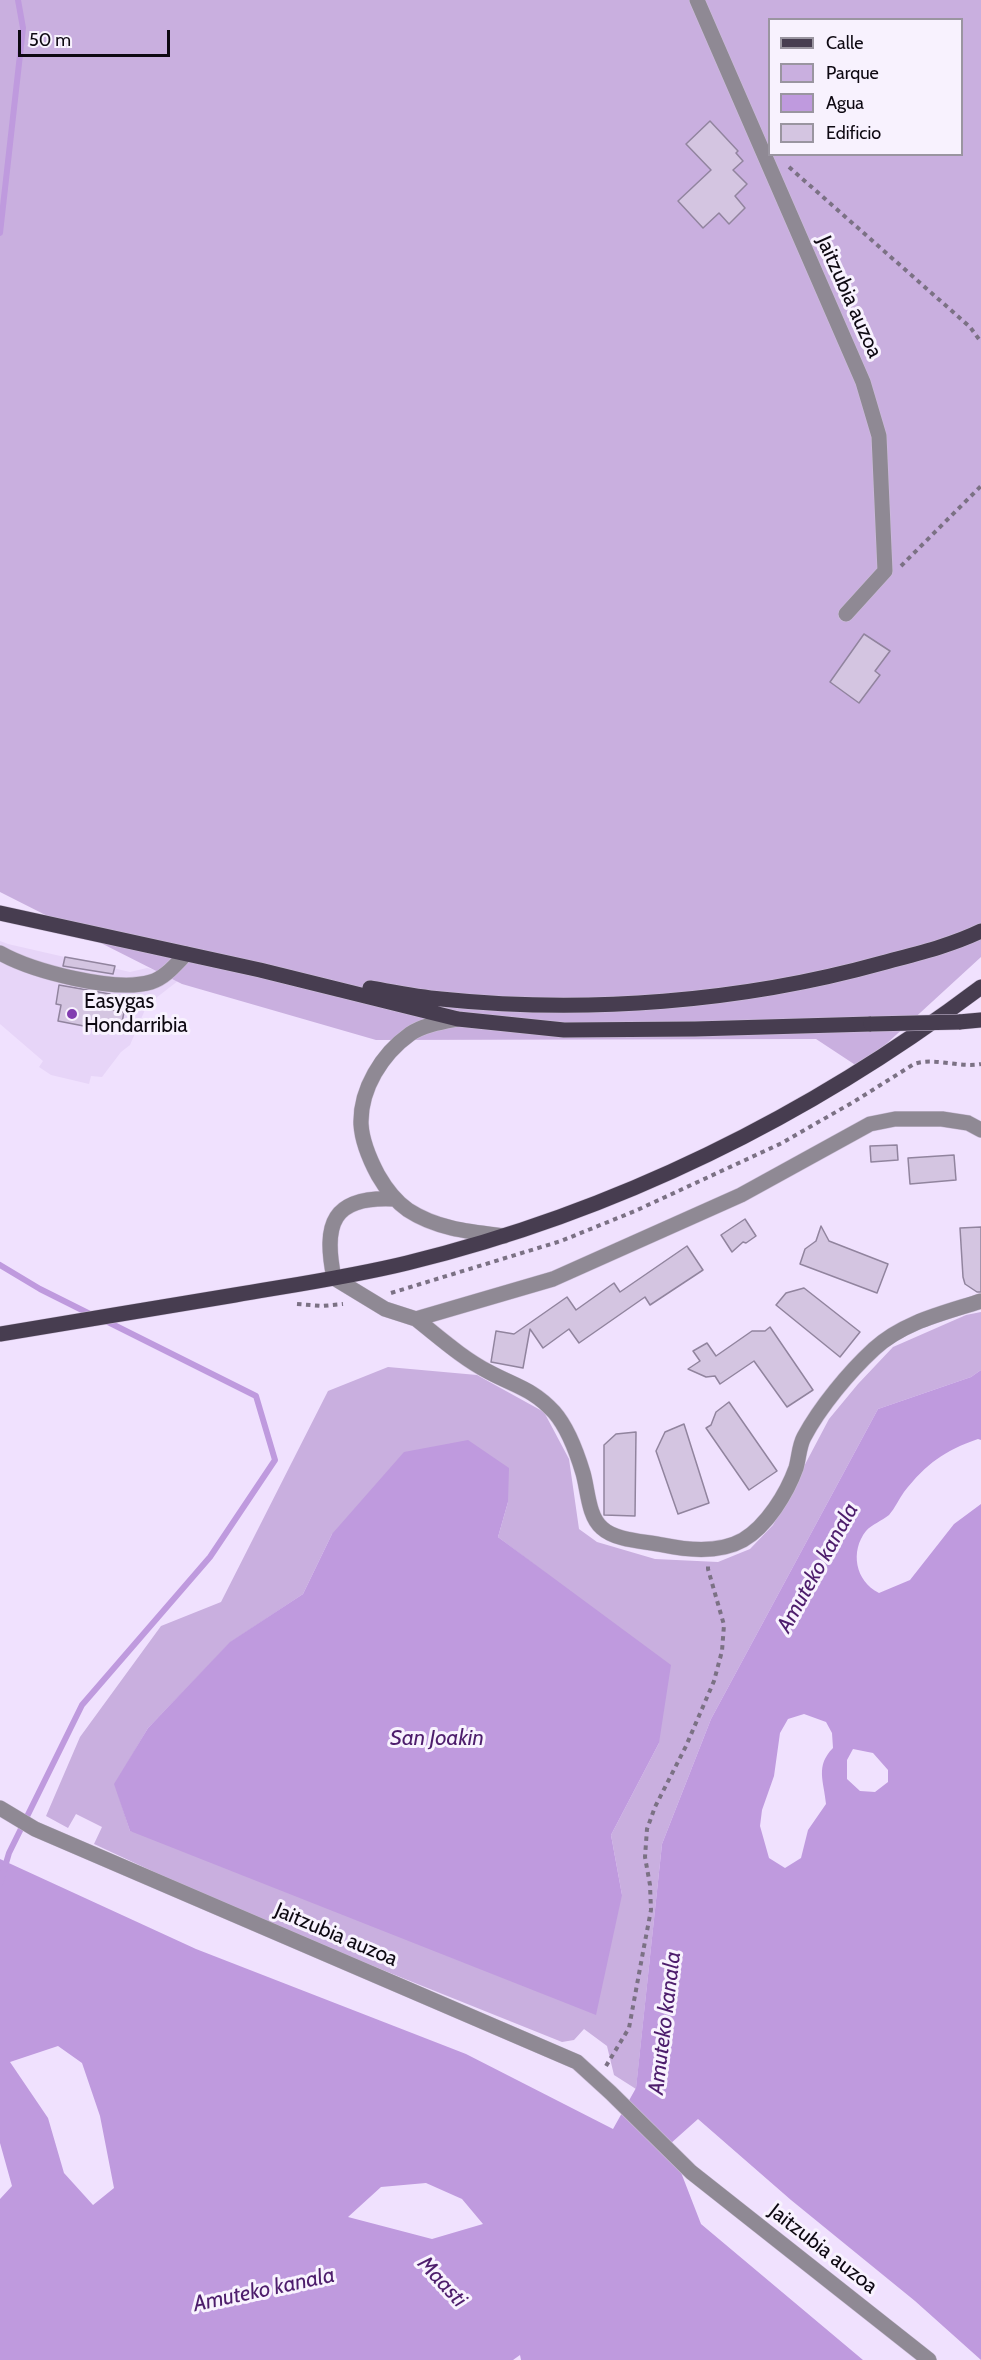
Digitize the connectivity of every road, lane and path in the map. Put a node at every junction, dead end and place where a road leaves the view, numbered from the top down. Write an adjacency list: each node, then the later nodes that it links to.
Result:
1 (697, 0): 2 (street, Jaitzubia auzoa)
2 (768, 163): 3 (path); 5 (street, Jaitzubia auzoa)
3 (981, 342)
4 (981, 486): 5 (path)
5 (885, 570): 6 (street)
6 (846, 614)
7 (0, 913): 10 (main road)
8 (981, 931): 11 (main road)
9 (0, 953): 10 (street)
10 (186, 954): 11 (main road)
11 (260, 970): 13 (main road)
12 (981, 987): 17 (main road)
13 (458, 1019): 14 (main road, bridge); 16 (street)
14 (981, 1020)
15 (981, 1130): 20 (street)
16 (394, 1199): 17 (street); 18 (street)
17 (504, 1236): 18 (main road)
18 (334, 1278): 20 (street); 21 (main road)
19 (981, 1301): 22 (street)
20 (416, 1319): 22 (street)
21 (0, 1334)
22 (711, 1548): 24 (path)
23 (2, 1809): 24 (street, Jaitzubia auzoa)
24 (596, 2078): 25 (street, Jaitzubia auzoa)
25 (929, 2360)

